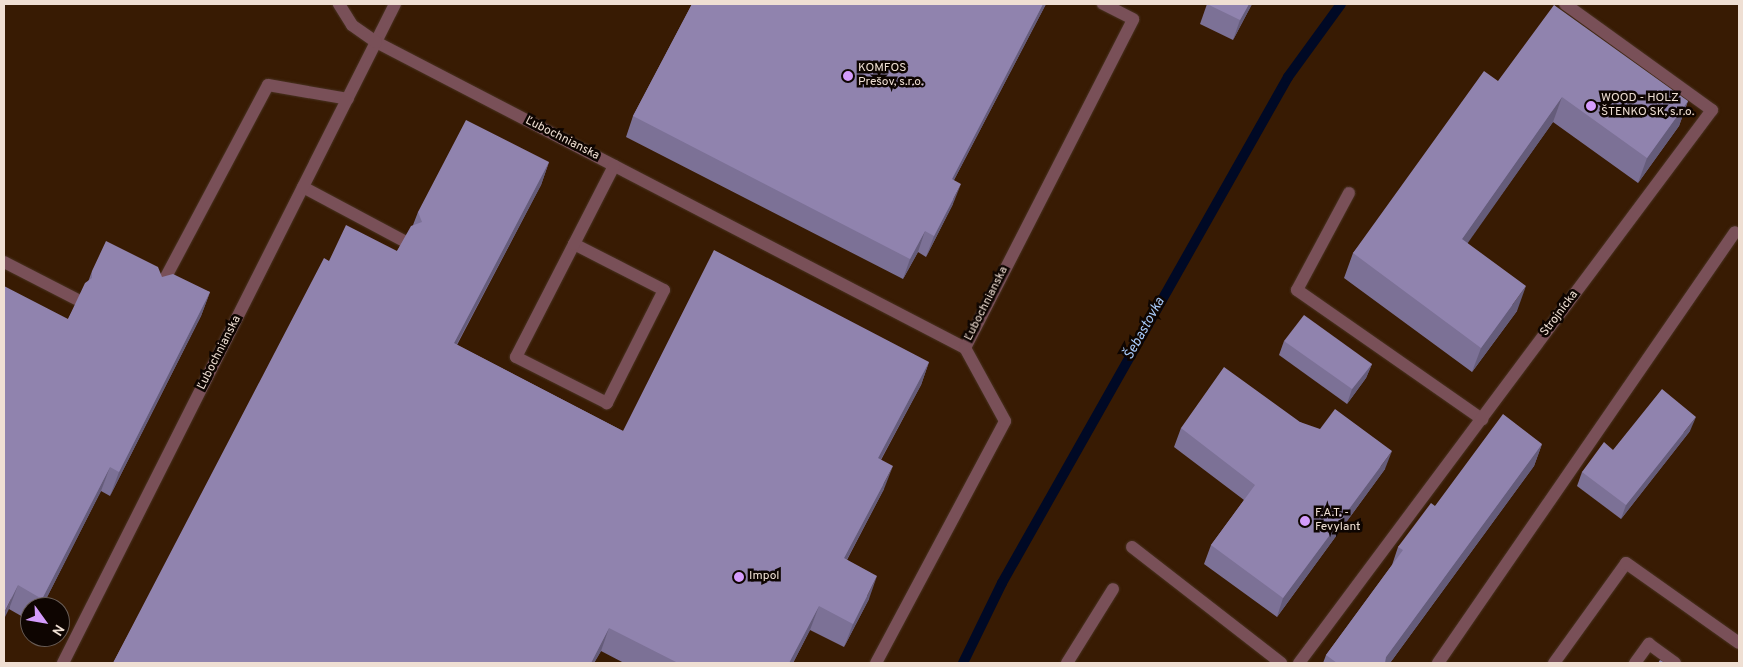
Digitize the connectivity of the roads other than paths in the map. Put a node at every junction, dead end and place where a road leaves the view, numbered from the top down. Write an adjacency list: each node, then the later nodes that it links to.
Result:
1 (339, 4): 5 (lane)
2 (395, 4): 5 (lane, Ľubochnianska)
3 (1103, 4): 16 (lane, Ľubochnianska)
4 (1565, 4): 17 (lane, Strojnícka)
5 (376, 42): 6 (lane, Ľubochnianska); 7 (lane, Ľubochnianska)
6 (348, 99): 8 (lane, Ľubochnianska); 14 (lane)
7 (614, 166): 12 (lane, Ľubochnianska); 16 (lane, Ľubochnianska)
8 (303, 187): 11 (lane); 21 (lane, Ľubochnianska)
9 (1348, 193): 17 (lane)
10 (1735, 232): 26 (lane)
11 (406, 242)
12 (574, 244): 12 (lane, Ľubochnianska)
13 (4, 262): 15 (lane)
14 (157, 294)
15 (76, 300)
16 (965, 348): 22 (lane)
17 (1482, 419): 25 (lane, Strojnícka)
18 (1132, 547): 24 (lane)
19 (1113, 589): 23 (lane)
20 (1739, 643): 27 (lane)
21 (63, 663)
22 (876, 663)
23 (1067, 663)
24 (1281, 663)
25 (1299, 663)
26 (1438, 663)
27 (1554, 663)
28 (1635, 663): 29 (lane)
29 (1675, 663)

